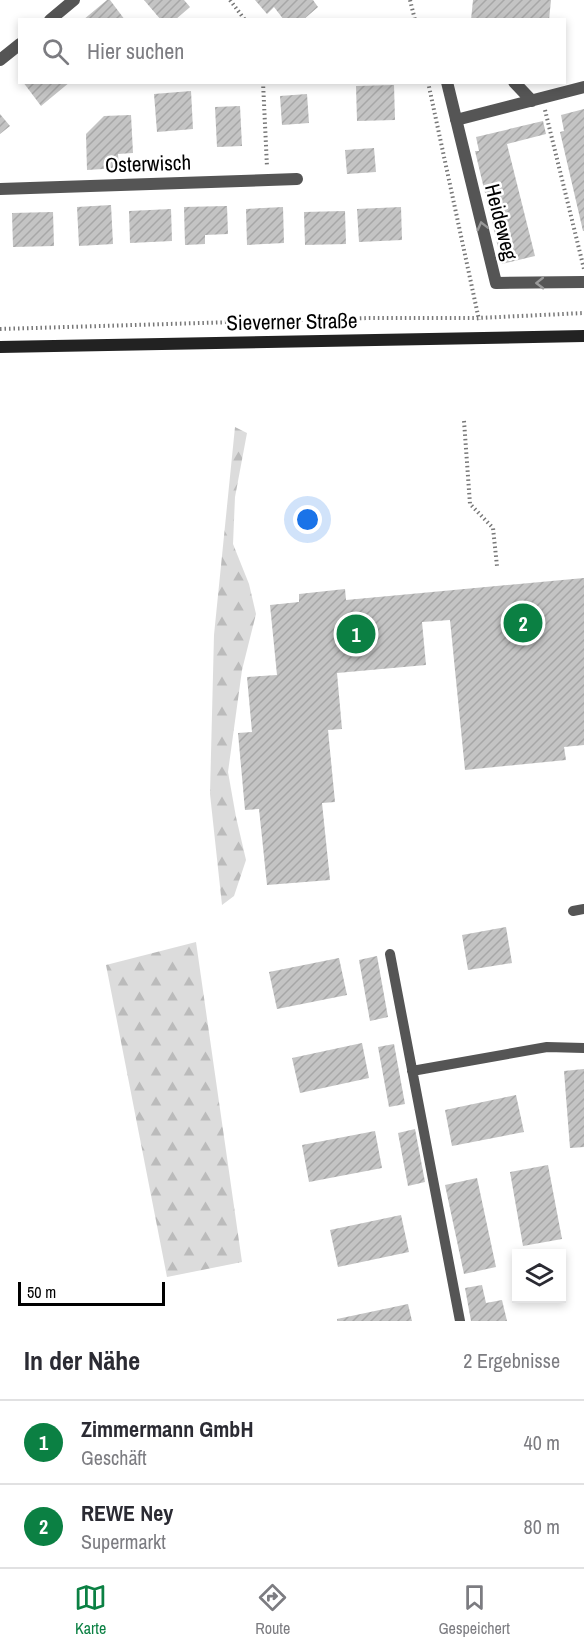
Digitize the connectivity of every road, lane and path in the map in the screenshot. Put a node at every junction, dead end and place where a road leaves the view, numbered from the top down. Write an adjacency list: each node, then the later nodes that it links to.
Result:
1 (74, 0): 4 (street)
2 (230, 0): 5 (path)
3 (410, 0): 6 (path)
4 (52, 18)
5 (244, 18)
6 (414, 18)
7 (18, 46): 8 (street)
8 (0, 60)
9 (263, 84): 17 (path)
10 (428, 84): 22 (path)
11 (447, 84): 15 (street, Heideweg)
12 (517, 84): 14 (street)
13 (584, 87): 14 (street)
14 (537, 99): 15 (street); 19 (path)
15 (456, 120): 20 (street, Heideweg, one-way to 15)
16 (297, 179): 17 (street, Osterwisch)
17 (267, 180): 18 (street, Osterwisch)
18 (0, 189)
19 (584, 270)
20 (584, 282)
21 (584, 313): 22 (path)
22 (478, 318): 23 (path); 25 (path)
23 (0, 328)
24 (584, 336): 25 (main road, Sieverner Straße)
25 (483, 339): 26 (main road, Sieverner Straße)
26 (0, 347)
27 (464, 421): 28 (path)
28 (497, 566)
29 (390, 954): 31 (lane)
30 (584, 1048): 31 (lane)
31 (412, 1071): 32 (lane)
32 (460, 1321)

